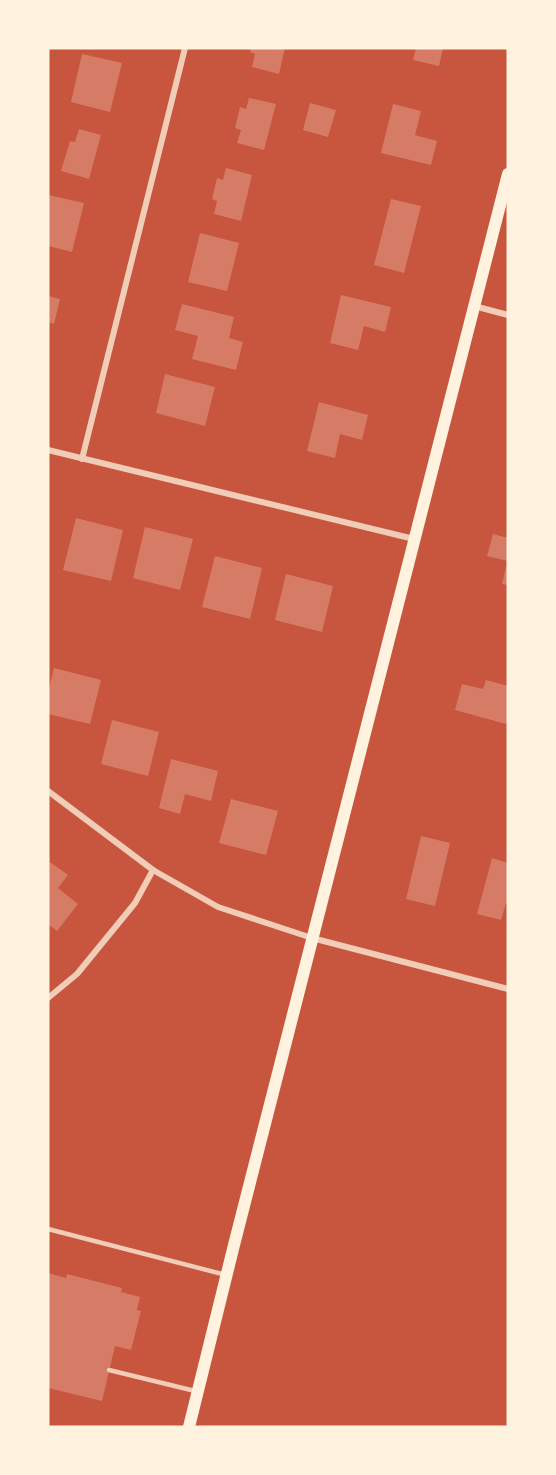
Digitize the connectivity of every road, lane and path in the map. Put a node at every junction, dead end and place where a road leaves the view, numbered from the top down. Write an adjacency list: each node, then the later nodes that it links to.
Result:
1 (185, 48): 6 (street)
2 (508, 174): 3 (main road)
3 (474, 306): 4 (street); 7 (main road)
4 (508, 315)
5 (48, 450): 6 (street)
6 (82, 459): 7 (street)
7 (414, 539): 10 (main road)
8 (48, 791): 9 (street)
9 (153, 870): 10 (street); 12 (street)
10 (312, 938): 11 (street); 14 (main road)
11 (508, 989)
12 (48, 998)
13 (48, 1229): 14 (lane)
14 (226, 1275): 16 (main road)
15 (109, 1370): 16 (lane)
16 (198, 1391): 17 (main road)
17 (189, 1427)

